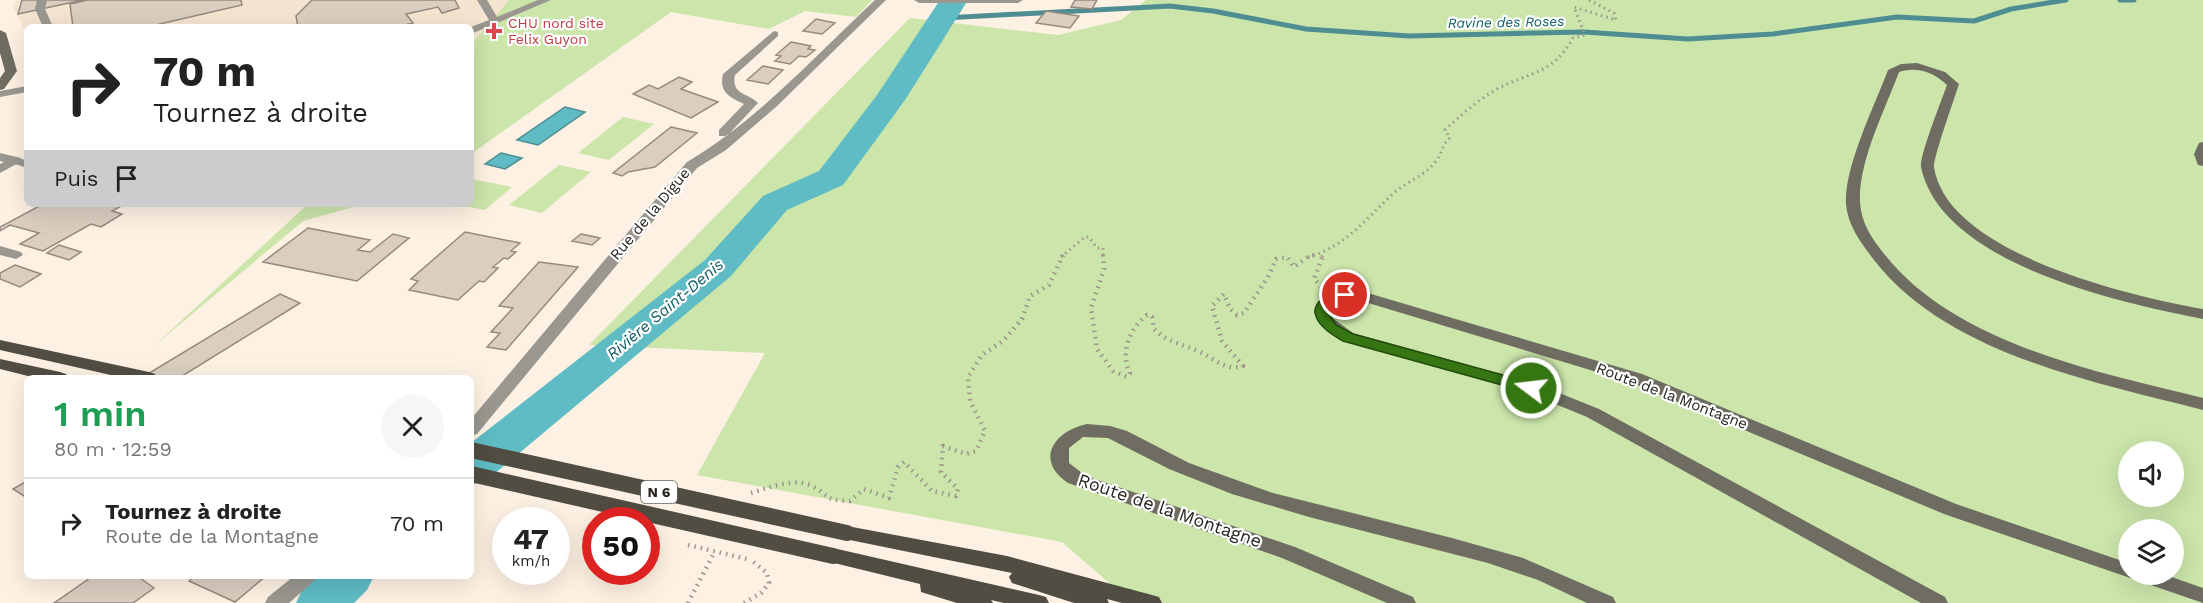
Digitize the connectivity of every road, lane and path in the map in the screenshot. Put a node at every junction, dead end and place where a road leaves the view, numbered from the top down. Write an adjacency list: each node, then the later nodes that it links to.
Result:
1 (42, 0): 9 (lane)
2 (482, 0): 8 (lane)
3 (546, 0): 8 (lane)
4 (881, 0): 19 (street, Rue de la Digue)
5 (919, 0): 6 (street)
6 (1018, 0)
7 (1589, 0): 24 (path)
8 (494, 20): 10 (lane)
9 (47, 24)
10 (474, 30)
11 (0, 33): 14 (main road)
12 (774, 33): 19 (street)
13 (24, 83): 14 (lane)
14 (3, 84)
15 (24, 90): 16 (lane)
16 (0, 94)
17 (2203, 146): 20 (main road)
18 (0, 157): 21 (street)
19 (701, 158): 33 (street, Rue de la Digue)
20 (2203, 162)
21 (22, 163): 22 (street)
22 (0, 169)
23 (0, 250): 25 (street)
24 (1323, 254): 26 (path); 36 (path)
25 (16, 255)
26 (1332, 298): 41 (main road, Route de la Montagne); 54 (main road)
27 (2203, 314): 32 (main road)
28 (0, 345): 31 (main road)
29 (0, 364): 30 (main road)
30 (47, 375)
31 (135, 375)
32 (2203, 404)
33 (474, 426)
34 (474, 451): 37 (main road, N 6, bridge)
35 (474, 475): 40 (main road, N 6, bridge)
36 (748, 495)
37 (847, 533): 50 (main road, N 6); 51 (main road)
38 (681, 543): 47 (path, bridge)
39 (714, 554): 46 (path)
40 (833, 556): 48 (main road); 49 (main road, N 6)
41 (2118, 568)
42 (303, 579): 45 (street)
43 (2171, 585): 44 (main road)
44 (2203, 596)
45 (275, 603)
46 (688, 603)
47 (744, 603)
48 (983, 603)
49 (1039, 603)
50 (1099, 603)
51 (1152, 603)
52 (1406, 603): 53 (main road, Route de la Montagne)
53 (1606, 603)
54 (1938, 603)

